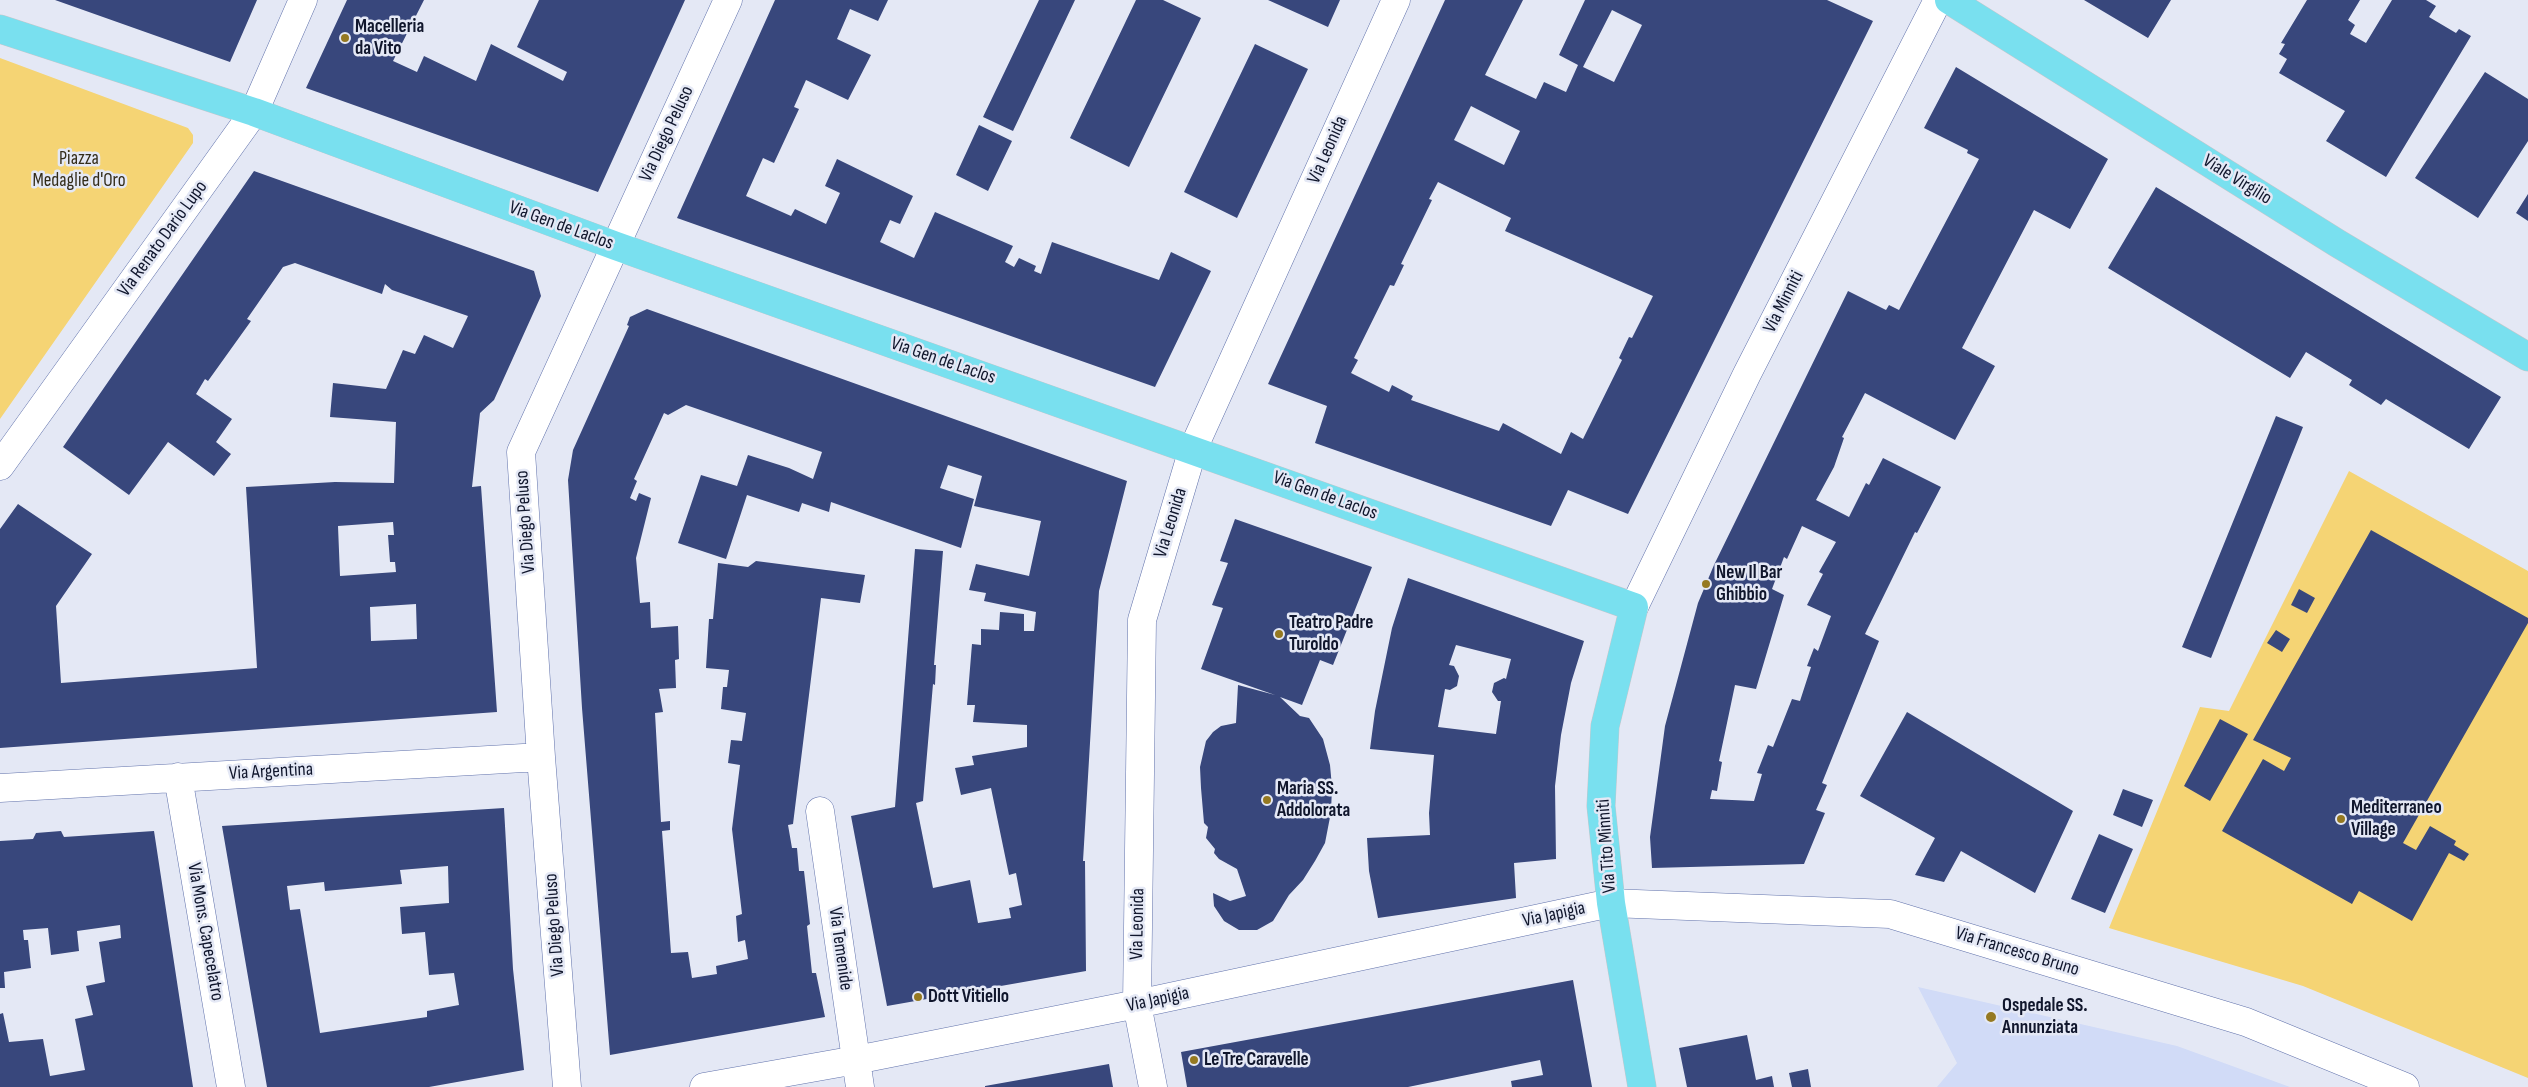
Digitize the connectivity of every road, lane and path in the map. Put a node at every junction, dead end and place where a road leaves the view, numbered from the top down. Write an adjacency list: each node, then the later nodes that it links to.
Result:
1 (303, 0): 7 (street, Via Renato Dario Lupo)
2 (728, 0): 8 (street, Via Diego Peluso)
3 (1396, 0): 10 (street, Via Leonida)
4 (1938, 0): 12 (street, Via Minniti)
5 (1949, 0): 9 (main road, Viale Virgilio)
6 (0, 29): 7 (main road)
7 (254, 112): 8 (main road, Via Gen de Laclos); 11 (street, Via Renato Dario Lupo)
8 (616, 246): 10 (main road, Via Gen de Laclos); 13 (street, Via Diego Peluso)
9 (2528, 357)
10 (1193, 449): 12 (main road, Via Gen de Laclos); 18 (street, Via Leonida)
11 (0, 466)
12 (1634, 607): 17 (main road, Via Tito Minniti)
13 (541, 757): 14 (street, Via Argentina); 21 (street, Via Diego Peluso)
14 (178, 777): 15 (street, Via Argentina); 20 (street, Via Mons. Capecelatro)
15 (0, 788)
16 (820, 811): 19 (street, Via Temenide)
17 (1611, 903): 18 (street, Via Japigia); 25 (main road, Via Tito Minniti); 26 (street, Via Francesco Bruno)
18 (1137, 1004): 19 (street, Via Japigia); 24 (street, Via Leonida)
19 (856, 1060): 22 (street, Via Japigia); 23 (street, Via Temenide)
20 (231, 1087)
21 (567, 1087)
22 (704, 1087)
23 (860, 1087)
24 (1153, 1087)
25 (1642, 1087)
26 (2405, 1087)

